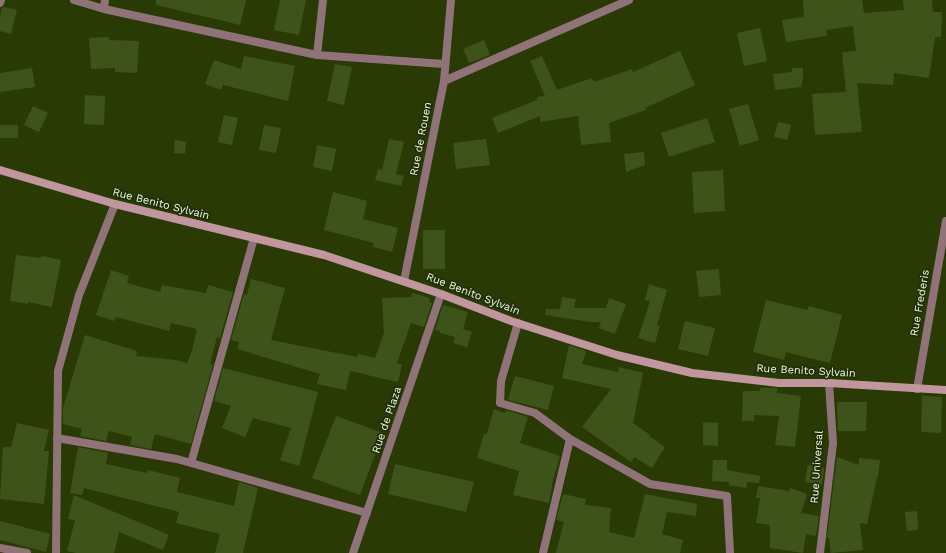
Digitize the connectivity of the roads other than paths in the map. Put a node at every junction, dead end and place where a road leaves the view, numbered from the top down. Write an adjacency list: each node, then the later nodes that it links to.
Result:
1 (1, 0): 7 (street)
2 (74, 0): 8 (street)
3 (105, 0): 8 (street)
4 (323, 0): 9 (street)
5 (452, 0): 10 (street, Rue de Rouen)
6 (629, 0): 11 (street)
7 (0, 3)
8 (104, 9): 9 (street)
9 (317, 55): 10 (street)
10 (444, 64): 11 (street, Rue de Rouen)
11 (444, 81): 17 (street, Rue de Rouen)
12 (0, 170): 13 (main road, Rue Benito Sylvain)
13 (116, 204): 15 (main road, Rue Benito Sylvain); 23 (street)
14 (946, 221): 16 (street, Rue Frederis)
15 (254, 238): 17 (main road, Rue Benito Sylvain); 25 (street)
16 (944, 246): 21 (street, Rue Frederis)
17 (404, 281): 18 (main road, Rue Benito Sylvain)
18 (441, 294): 19 (main road, Rue Benito Sylvain); 26 (street, Rue de Plaza)
19 (518, 323): 20 (main road, Rue Benito Sylvain); 24 (street)
20 (829, 382): 21 (main road, Rue Benito Sylvain); 33 (street, Rue Universal)
21 (917, 389): 22 (main road, Rue Benito Sylvain)
22 (946, 390)
23 (57, 438): 25 (street); 29 (street)
24 (570, 439): 31 (street); 32 (street)
25 (191, 463): 26 (street)
26 (367, 513): 30 (street, Rue de Plaza)
27 (0, 548): 28 (street)
28 (27, 553)
29 (56, 553)
30 (353, 553)
31 (543, 553)
32 (730, 553)
33 (820, 553)

